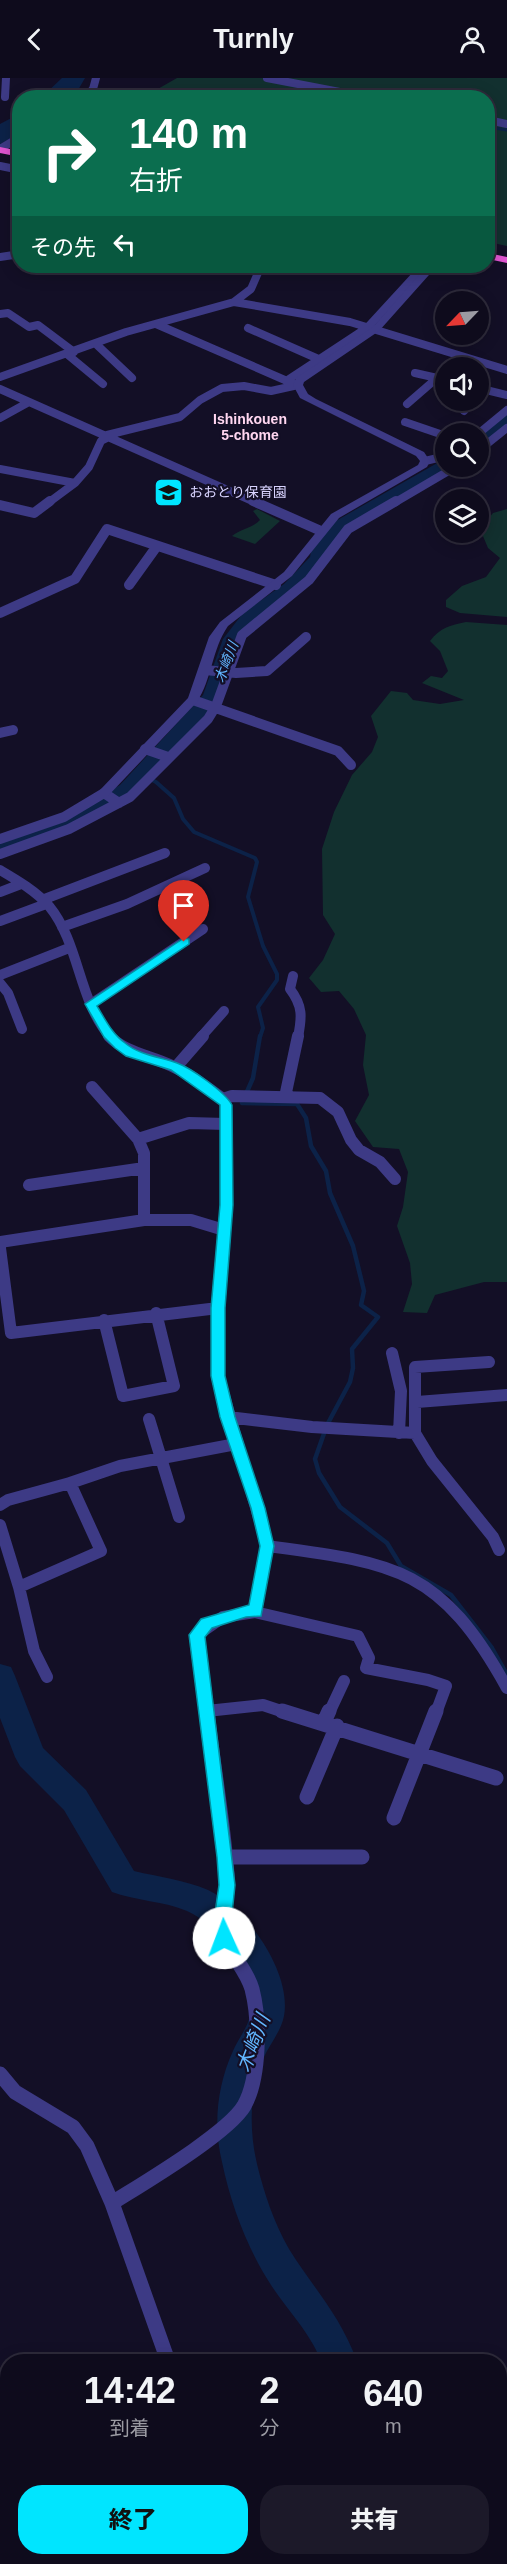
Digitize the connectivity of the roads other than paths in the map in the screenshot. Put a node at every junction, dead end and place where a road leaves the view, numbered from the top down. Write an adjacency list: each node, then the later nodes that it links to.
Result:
1 (6, 78): 4 (street)
2 (267, 78): 3 (street)
3 (329, 90)
4 (5, 97)
5 (258, 273): 8 (street)
6 (418, 273): 12 (street)
7 (425, 273): 12 (street)
8 (234, 302): 10 (street); 12 (street)
9 (0, 314): 14 (street)
10 (156, 324): 13 (street); 21 (street)
11 (248, 328): 15 (street)
12 (372, 328): 15 (street); 16 (street)
13 (96, 344): 14 (street); 19 (street)
14 (71, 353): 18 (street); 23 (street)
15 (323, 361): 21 (street); 24 (street)
16 (507, 370)
17 (415, 373): 20 (street)
18 (0, 376)
19 (132, 378)
20 (435, 378)
21 (286, 381): 24 (street)
22 (435, 383): 29 (street)
23 (103, 384)
24 (298, 386): 36 (street); 38 (street)
25 (0, 389): 28 (street)
26 (489, 392): 27 (street)
27 (507, 395)
28 (29, 402): 31 (street); 36 (street)
29 (407, 404)
30 (507, 410): 33 (street)
31 (0, 418)
32 (405, 422): 35 (street)
33 (489, 425)
34 (507, 428): 37 (street)
35 (435, 432)
36 (105, 437): 42 (street); 44 (street)
37 (489, 443)
38 (425, 461): 39 (street); 44 (street)
39 (435, 461)
40 (0, 470): 42 (street)
41 (438, 477): 51 (street)
42 (75, 483): 43 (street)
43 (0, 505)
44 (321, 531): 47 (street)
45 (157, 546): 46 (street); 47 (street); 48 (street)
46 (129, 585)
47 (276, 585): 50 (street)
48 (0, 613)
49 (306, 637): 51 (street)
50 (205, 670): 51 (street); 52 (street)
51 (230, 671): 53 (street)
52 (193, 700): 53 (street); 56 (street)
53 (216, 706): 57 (street); 58 (street)
54 (13, 730): 55 (street)
55 (0, 733)
56 (145, 749): 57 (street); 59 (street)
57 (168, 757): 60 (street)
58 (351, 765)
59 (104, 793): 60 (street); 61 (street)
60 (119, 803): 63 (street)
61 (0, 839)
62 (165, 853): 68 (street)
63 (0, 854)
64 (205, 868): 70 (street)
65 (0, 870): 66 (street)
66 (21, 884): 67 (street); 68 (street)
67 (0, 892)
68 (44, 902): 69 (street); 70 (street)
69 (0, 921)
70 (62, 927): 72 (street)
71 (203, 929): 76 (street)
72 (69, 948): 73 (street); 76 (street)
73 (0, 975)
74 (293, 976): 81 (street)
75 (0, 982): 78 (street)
76 (91, 1004): 79 (street)
77 (224, 1011): 79 (street)
78 (22, 1029)
79 (176, 1067): 82 (street)
80 (92, 1088): 84 (street)
81 (285, 1097): 82 (street); 86 (street)
82 (223, 1099): 83 (street)
83 (226, 1124): 84 (street); 89 (street)
84 (138, 1138): 85 (street)
85 (144, 1168): 87 (street); 88 (street)
86 (395, 1179)
87 (29, 1185)
88 (144, 1220): 89 (street); 90 (street)
89 (224, 1230): 92 (street)
90 (0, 1242)
91 (0, 1248): 95 (street)
92 (218, 1308): 93 (street); 100 (street)
93 (156, 1313): 94 (street); 94 (street)
94 (104, 1320): 95 (street)
95 (6, 1334)
96 (392, 1353): 102 (street)
97 (489, 1362): 99 (street)
98 (507, 1395): 99 (street)
99 (417, 1402): 103 (street)
100 (228, 1417): 102 (street); 104 (street)
101 (149, 1419): 105 (street)
102 (399, 1433): 103 (street)
103 (415, 1433): 111 (street)
104 (236, 1444): 105 (street); 110 (street)
105 (160, 1458): 106 (street); 108 (street)
106 (70, 1483): 107 (street); 112 (street)
107 (0, 1505)
108 (178, 1517)
109 (0, 1525): 112 (street)
110 (267, 1546): 113 (street); 116 (street)
111 (499, 1550)
112 (19, 1587): 114 (street)
113 (255, 1612): 117 (street); 119 (street)
114 (47, 1677)
115 (344, 1681): 118 (street)
116 (507, 1688)
117 (207, 1710): 118 (street); 123 (street)
118 (331, 1724): 119 (street); 121 (street)
119 (419, 1753): 120 (street); 122 (street)
120 (496, 1778)
121 (307, 1797)
122 (394, 1818)
123 (225, 1857): 124 (street); 126 (street)
124 (362, 1857)
125 (0, 2074): 126 (street)
126 (112, 2203): 127 (street)
127 (166, 2354)

